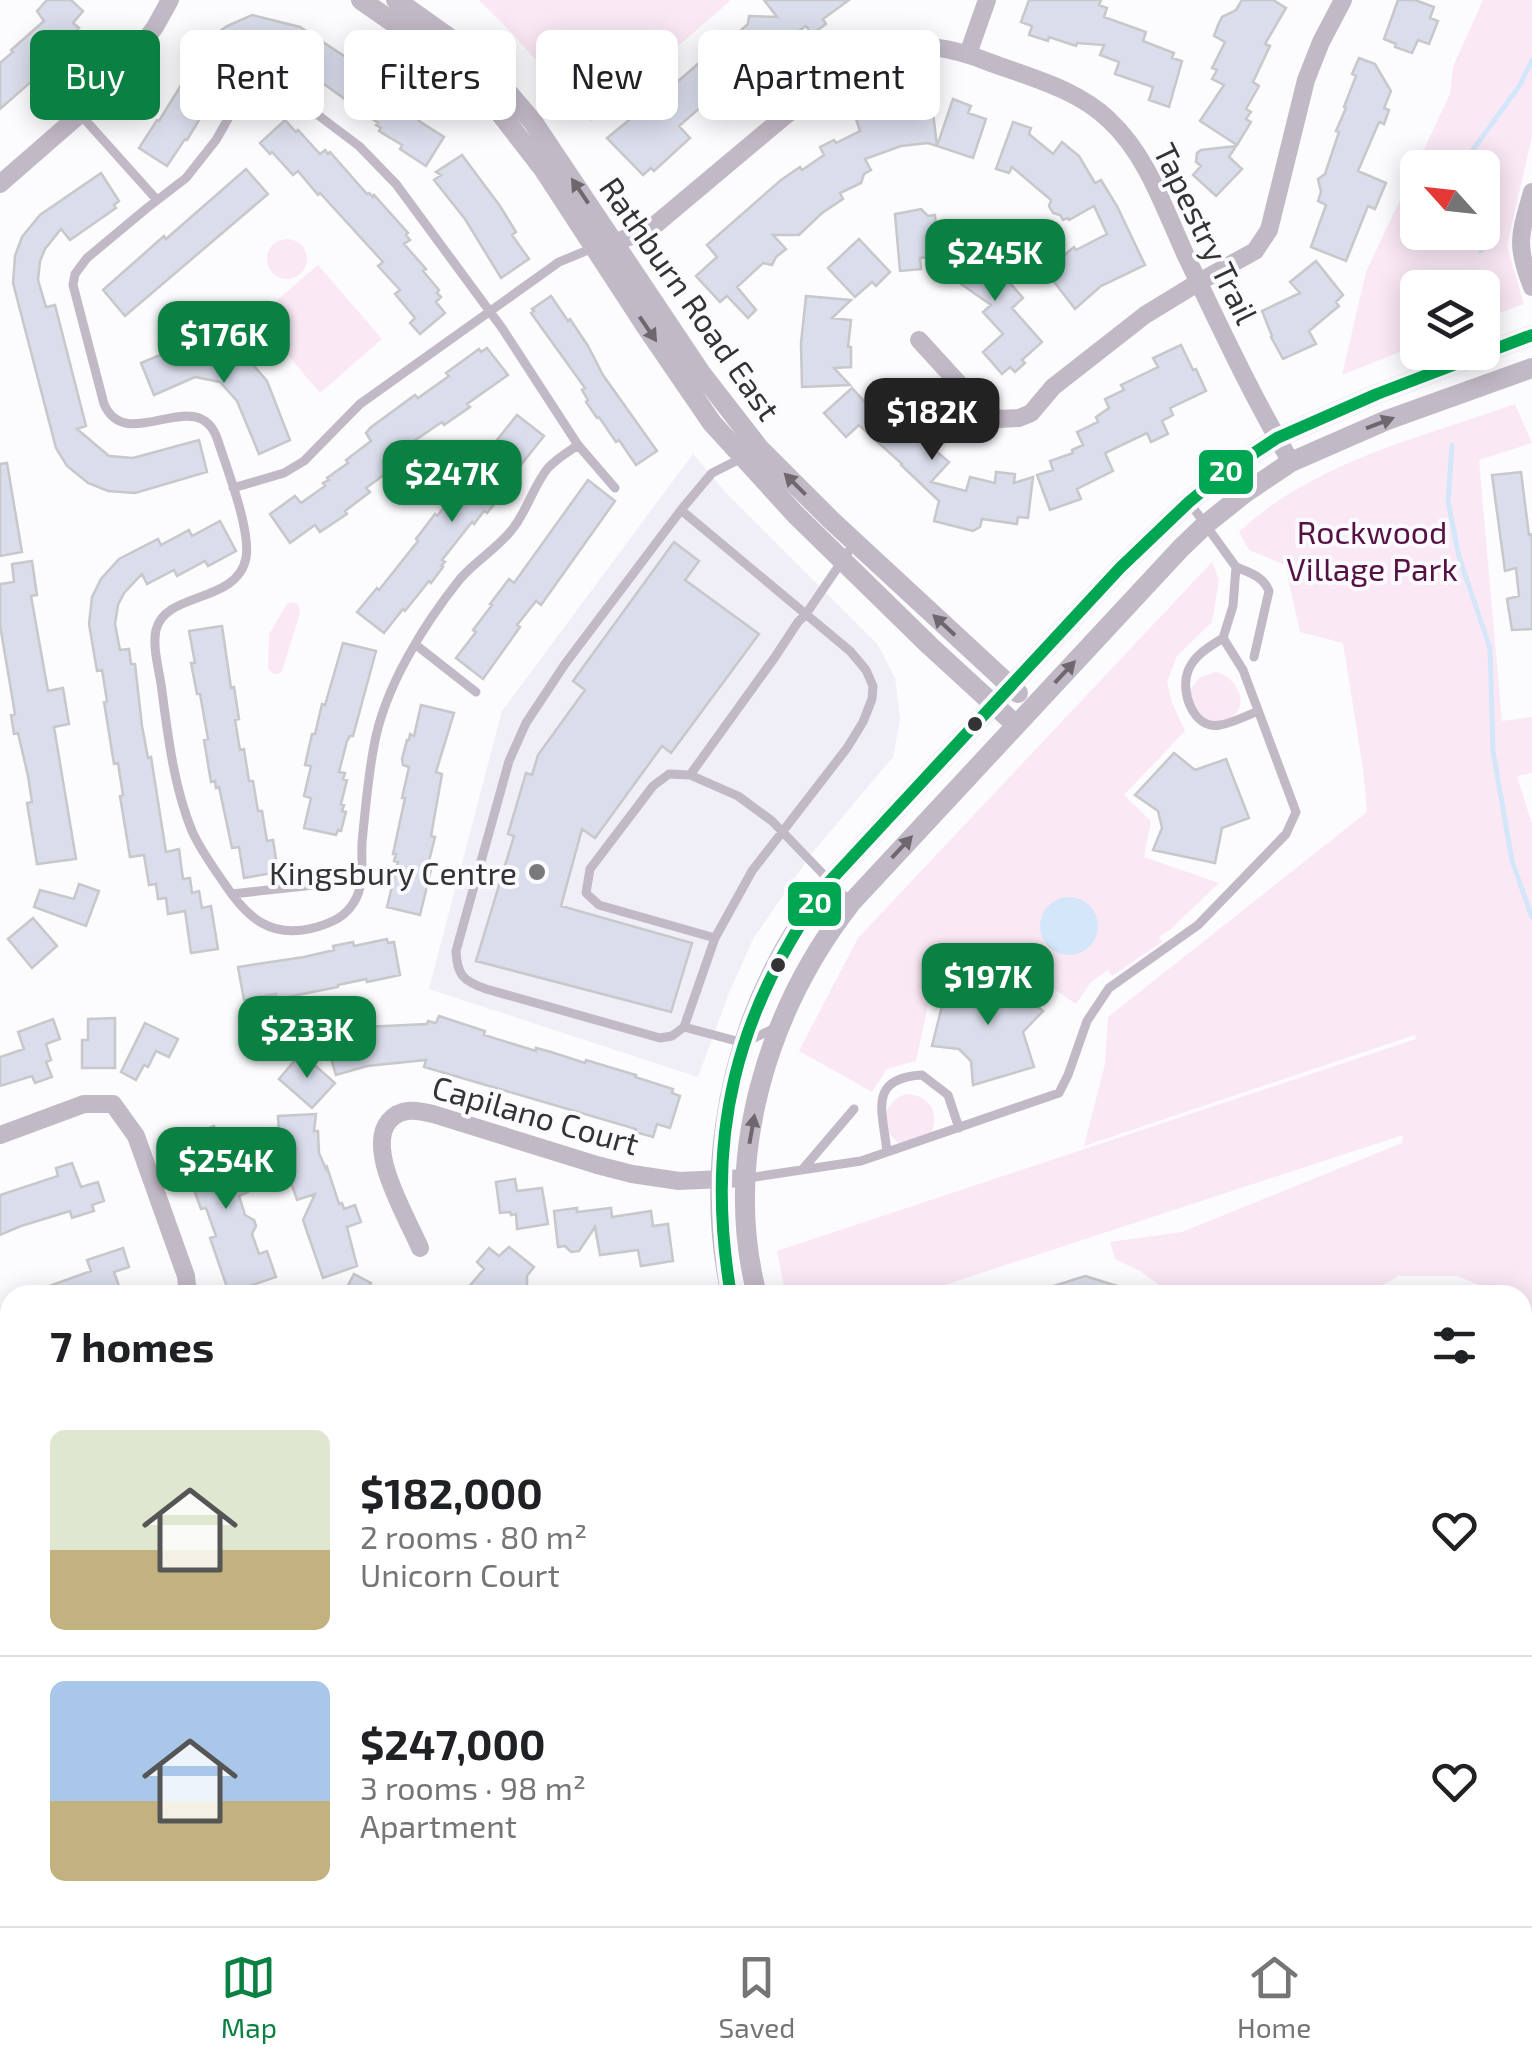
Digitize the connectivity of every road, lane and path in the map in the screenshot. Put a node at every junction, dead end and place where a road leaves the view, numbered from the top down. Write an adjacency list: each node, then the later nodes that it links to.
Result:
1 (170, 0): 6 (street)
2 (361, 0): 13 (street, Rathburn Road East)
3 (396, 0): 13 (street, Rathburn Road East, one-way to 3)
4 (987, 0): 7 (street)
5 (1342, 0): 14 (street)
6 (152, 30)
7 (968, 54): 13 (street, Tapestry Trail); 14 (street, Tapestry Trail)
8 (71, 120): 10 (street)
9 (85, 120): 12 (lane)
10 (0, 184)
11 (1532, 192): 15 (street)
12 (158, 200): 16 (lane); 24 (lane)
13 (605, 245): 16 (lane); 22 (street, Rathburn Road East)
14 (1199, 282): 18 (street); 20 (street, Tapestry Trail)
15 (1532, 287)
16 (490, 311): 21 (lane); 24 (lane)
17 (1532, 336): 20 (street)
18 (919, 340)
19 (1532, 368): 23 (street, one-way to 19)
20 (1277, 438): 23 (street, Tapestry Trail); 26 (street)
21 (578, 445): 25 (lane); 33 (lane)
22 (750, 453): 27 (lane); 29 (street, Rathburn Road East)
23 (1291, 462): 28 (street)
24 (233, 488): 45 (lane)
25 (615, 488)
26 (1189, 502): 28 (lane); 35 (street)
27 (681, 510): 31 (lane); 48 (lane)
28 (1205, 525): 30 (lane); 38 (street, one-way to 28)
29 (849, 551): 31 (lane); 35 (street, Rathburn Road East, one-way to 29); 37 (street, Rathburn Road East)
30 (1236, 567): 32 (lane); 34 (lane)
31 (806, 614): 41 (lane); 42 (lane)
32 (1223, 638): 39 (lane); 39 (lane)
33 (416, 645): 36 (lane); 43 (lane)
34 (1254, 657)
35 (1011, 686): 37 (street); 38 (street, Rathburn Road East)
36 (476, 692)
37 (994, 704): 40 (street, Rathburn Road East); 44 (street)
38 (1033, 706): 40 (street)
39 (1258, 712): 52 (lane)
40 (1016, 725): 46 (street, one-way to 40)
41 (690, 775): 42 (lane); 47 (lane)
42 (782, 834): 44 (lane); 47 (lane)
43 (362, 876): 45 (lane); 45 (lane)
44 (830, 881): 46 (lane); 50 (street)
45 (232, 894)
46 (851, 903): 49 (street)
47 (715, 938): 48 (lane)
48 (684, 1026): 50 (lane)
49 (780, 1026): 50 (lane); 56 (street, one-way to 49)
50 (744, 1043): 57 (street)
51 (854, 1109): 55 (lane)
52 (958, 1128): 54 (lane); 54 (lane)
53 (0, 1135): 59 (street)
54 (887, 1152): 55 (lane)
55 (802, 1170): 56 (lane)
56 (746, 1178): 57 (street, Capilano Court); 61 (street)
57 (720, 1180): 58 (street, Capilano Court); 60 (street)
58 (420, 1248)
59 (187, 1285)
60 (728, 1285)
61 (755, 1285)

